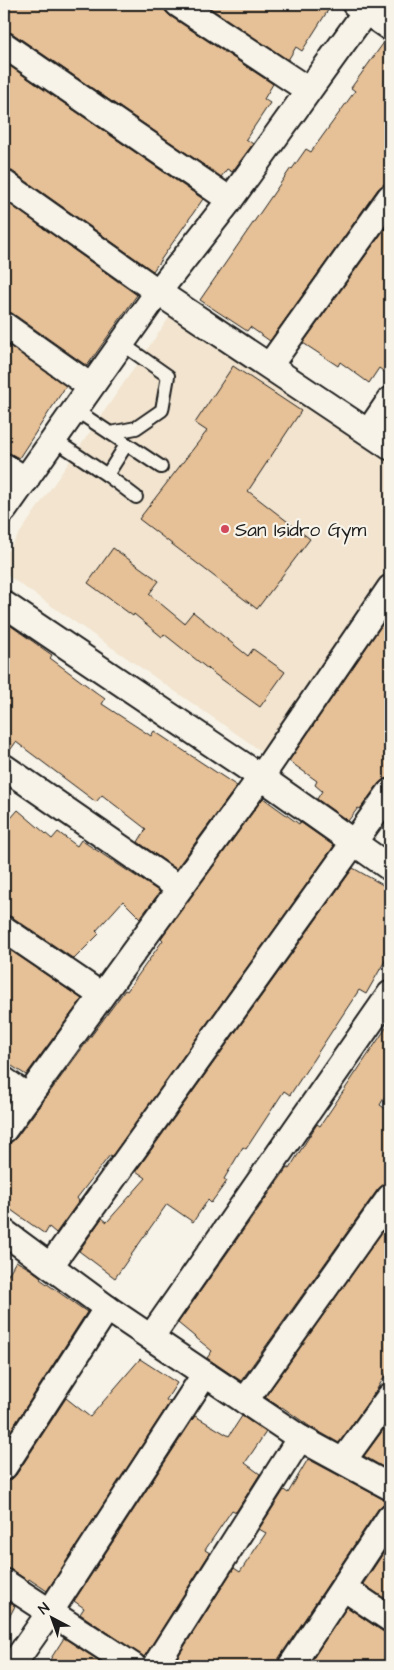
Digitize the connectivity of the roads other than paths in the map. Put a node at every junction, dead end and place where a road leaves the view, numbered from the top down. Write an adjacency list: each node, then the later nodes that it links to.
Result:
1 (178, 4): 5 (street)
2 (364, 6): 3 (street); 5 (street)
3 (390, 28)
4 (4, 45): 8 (street)
5 (308, 90): 8 (street)
6 (4, 183): 9 (street)
7 (390, 197): 12 (street)
8 (230, 200): 9 (street)
9 (158, 292): 11 (street); 12 (street)
10 (4, 325): 13 (street)
11 (121, 343): 13 (street); 17 (lane)
12 (270, 365): 16 (street)
13 (90, 386): 15 (street)
14 (390, 400): 16 (street)
15 (74, 409): 17 (lane); 18 (street)
16 (368, 431): 20 (street)
17 (110, 433): 19 (lane)
18 (53, 439): 23 (lane); 24 (street)
19 (126, 445): 22 (lane); 23 (lane)
20 (390, 447)
21 (4, 466): 24 (street)
22 (161, 467)
23 (107, 475): 25 (lane)
24 (26, 480): 26 (street)
25 (136, 497)
26 (4, 510)
27 (390, 588): 30 (street)
28 (4, 604): 30 (street)
29 (4, 767): 34 (street)
30 (260, 777): 32 (street); 34 (street)
31 (390, 792): 32 (street)
32 (355, 842): 33 (street); 43 (street)
33 (390, 868)
34 (179, 888): 37 (street)
35 (4, 929): 37 (street)
36 (390, 994): 45 (street)
37 (101, 995): 39 (street)
38 (4, 1080): 39 (street)
39 (28, 1097): 40 (street)
40 (4, 1130)
41 (390, 1197): 48 (street)
42 (7, 1240): 43 (street)
43 (51, 1265): 44 (street)
44 (107, 1308): 45 (street); 51 (street)
45 (151, 1337): 46 (street)
46 (204, 1374): 48 (street); 56 (street)
47 (390, 1396): 50 (street)
48 (245, 1401): 49 (street)
49 (300, 1438): 50 (street); 60 (street)
50 (343, 1460): 52 (street)
51 (4, 1466)
52 (390, 1487)
53 (390, 1517): 55 (street)
54 (4, 1582): 56 (street)
55 (344, 1588): 57 (street); 61 (street)
56 (50, 1612): 58 (street); 59 (street)
57 (390, 1619)
58 (12, 1666)
59 (133, 1666)
60 (155, 1666)
61 (290, 1666)

